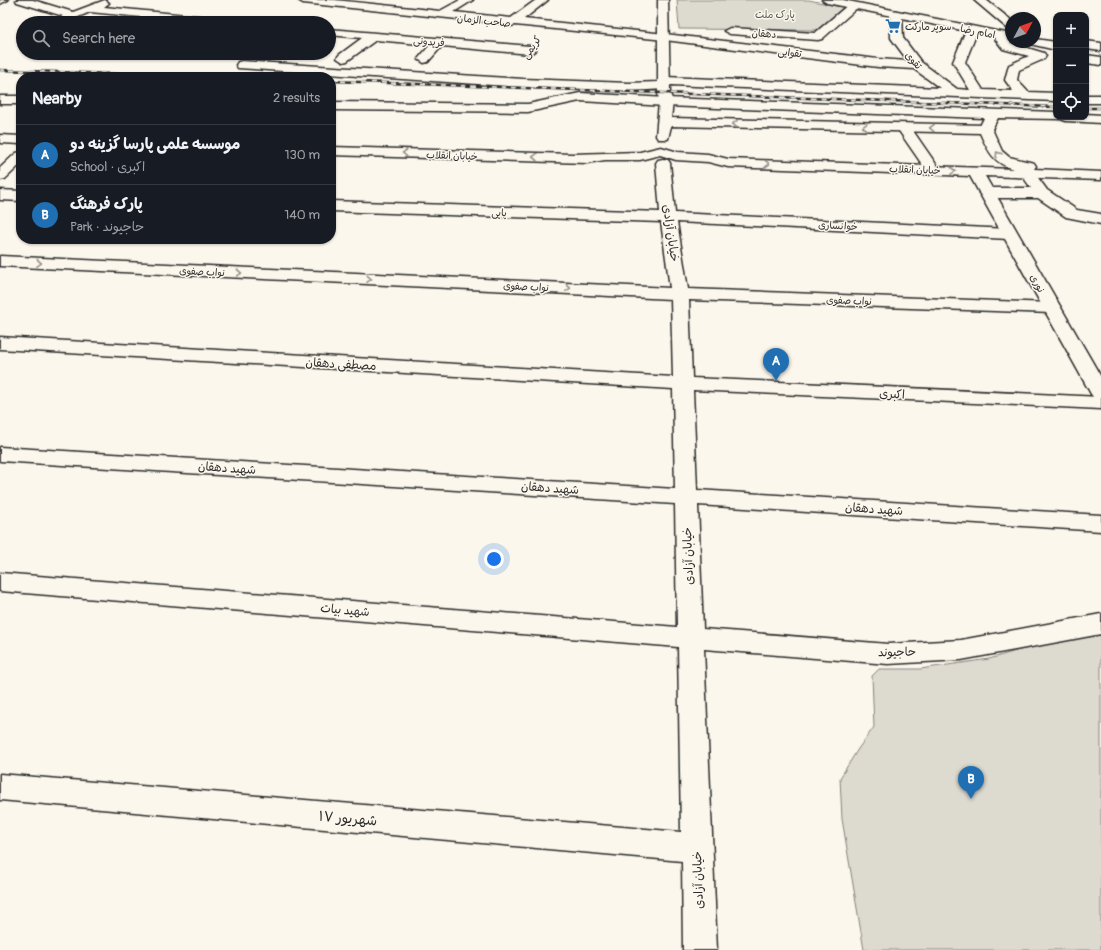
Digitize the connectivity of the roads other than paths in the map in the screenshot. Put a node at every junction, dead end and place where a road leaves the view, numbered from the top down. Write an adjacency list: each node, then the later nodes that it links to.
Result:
1 (3, 0): 11 (street)
2 (21, 0): 17 (street)
3 (112, 0): 14 (street)
4 (303, 0): 13 (street, صاحب الزمان)
5 (385, 0): 13 (street)
6 (468, 0): 16 (street)
7 (543, 0): 21 (street)
8 (663, 0): 28 (street, خیابان آزادی)
9 (827, 0): 12 (street, امام رضا)
10 (979, 0): 20 (street)
11 (0, 1)
12 (852, 3): 15 (street, امام رضا); 25 (street, دهقان); 27 (street, امام رضا)
13 (370, 8): 16 (street, صاحب الزمان); 22 (street)
14 (90, 9): 18 (street); 19 (street)
15 (896, 14): 26 (street, امام رضا); 50 (street, تقوی)
16 (440, 15): 21 (street, صاحب الزمان)
17 (67, 16)
18 (80, 16)
19 (164, 16)
20 (1005, 21)
21 (511, 22): 23 (street, صاحب الزمان)
22 (336, 24)
23 (546, 26): 28 (street, صاحب الزمان); 40 (street, کریمی)
24 (687, 28): 28 (street)
25 (718, 30)
26 (972, 30): 30 (street, امام رضا); 54 (street)
27 (1005, 31)
28 (664, 32): 50 (street, تقوایی); 52 (street, خیابان آزادی)
29 (336, 33): 31 (street, فریدونی)
30 (998, 35): 32 (street, امام رضا); 43 (street)
31 (373, 36): 35 (street, فریدونی); 45 (street)
32 (1005, 37)
33 (1041, 37): 34 (street)
34 (1053, 39)
35 (439, 42): 40 (street, فریدونی); 46 (street)
36 (1041, 43): 37 (street)
37 (1053, 45)
38 (1089, 45): 39 (street)
39 (1101, 47)
40 (530, 50): 49 (street, کریمی)
41 (1089, 52): 42 (street)
42 (1101, 54)
43 (1040, 56): 44 (street); 56 (street)
44 (1053, 56)
45 (343, 58)
46 (424, 59)
47 (1089, 59): 48 (street)
48 (1101, 61)
49 (521, 62)
50 (917, 65): 53 (street, تقوی)
51 (242, 66): 52 (street)
52 (665, 83): 53 (street); 62 (street, خیابان آزادی)
53 (954, 93): 54 (street)
54 (979, 94): 55 (street)
55 (1000, 95): 56 (street); 65 (street)
56 (1024, 96): 57 (street)
57 (1053, 97)
58 (1089, 98): 59 (street)
59 (1101, 99)
60 (0, 100): 61 (street)
61 (16, 100)
62 (666, 102): 63 (street); 64 (street); 69 (street, خیابان آزادی)
63 (336, 106)
64 (993, 114): 65 (street); 71 (street)
65 (1011, 114): 66 (street)
66 (1053, 116)
67 (1089, 118): 68 (street)
68 (1101, 119)
69 (665, 122): 70 (street, one-way to 69); 75 (street, خیابان آزادی)
70 (904, 128): 71 (street, one-way to 70); 78 (street)
71 (985, 129): 79 (street, one-way to 71)
72 (0, 140): 73 (street)
73 (16, 140)
74 (336, 151): 75 (street, خیابان انقلاب, one-way to 74)
75 (662, 157): 78 (street, خیابان انقلاب, one-way to 78); 88 (street, خیابان آزادی)
76 (16, 161): 81 (street)
77 (1101, 169): 79 (street, خیابان انقلاب)
78 (933, 170): 80 (street, خیابان انقلاب, one-way to 80)
79 (1025, 170): 80 (street, خیابان انقلاب); 82 (street, خیابان انقلاب); 84 (street)
80 (975, 172): 83 (street, نوری)
81 (0, 176)
82 (1101, 176)
83 (987, 193): 84 (street); 90 (street, نوری)
84 (1042, 193): 89 (street)
85 (0, 195): 86 (street)
86 (16, 196)
87 (336, 206): 88 (street, پاپی)
88 (668, 217): 90 (street, خوانساری); 92 (street, خیابان آزادی)
89 (1101, 219)
90 (1009, 234): 93 (street, نوری)
91 (0, 262): 92 (street, نواب صفوی, one-way to 92)
92 (680, 294): 93 (street, نواب صفوی); 95 (street, خیابان آزادی)
93 (1051, 308): 96 (street, نوری)
94 (0, 343): 95 (street, مصطفی دهقان)
95 (683, 384): 97 (street, اکبری); 99 (street, خیابان آزادی)
96 (1101, 394)
97 (1101, 404)
98 (0, 454): 99 (street, شهید دهقان)
99 (686, 497): 100 (street, شهید دهقان); 103 (street, خیابان آزادی)
100 (1101, 523)
101 (0, 582): 103 (street, شهید بیات)
102 (1101, 624): 103 (street, حاجیوند)
103 (690, 638): 105 (street, خیابان آزادی)
104 (0, 787): 105 (street, ۱۷ شهریور)
105 (697, 848): 106 (street, خیابان آزادی)
106 (700, 950)

